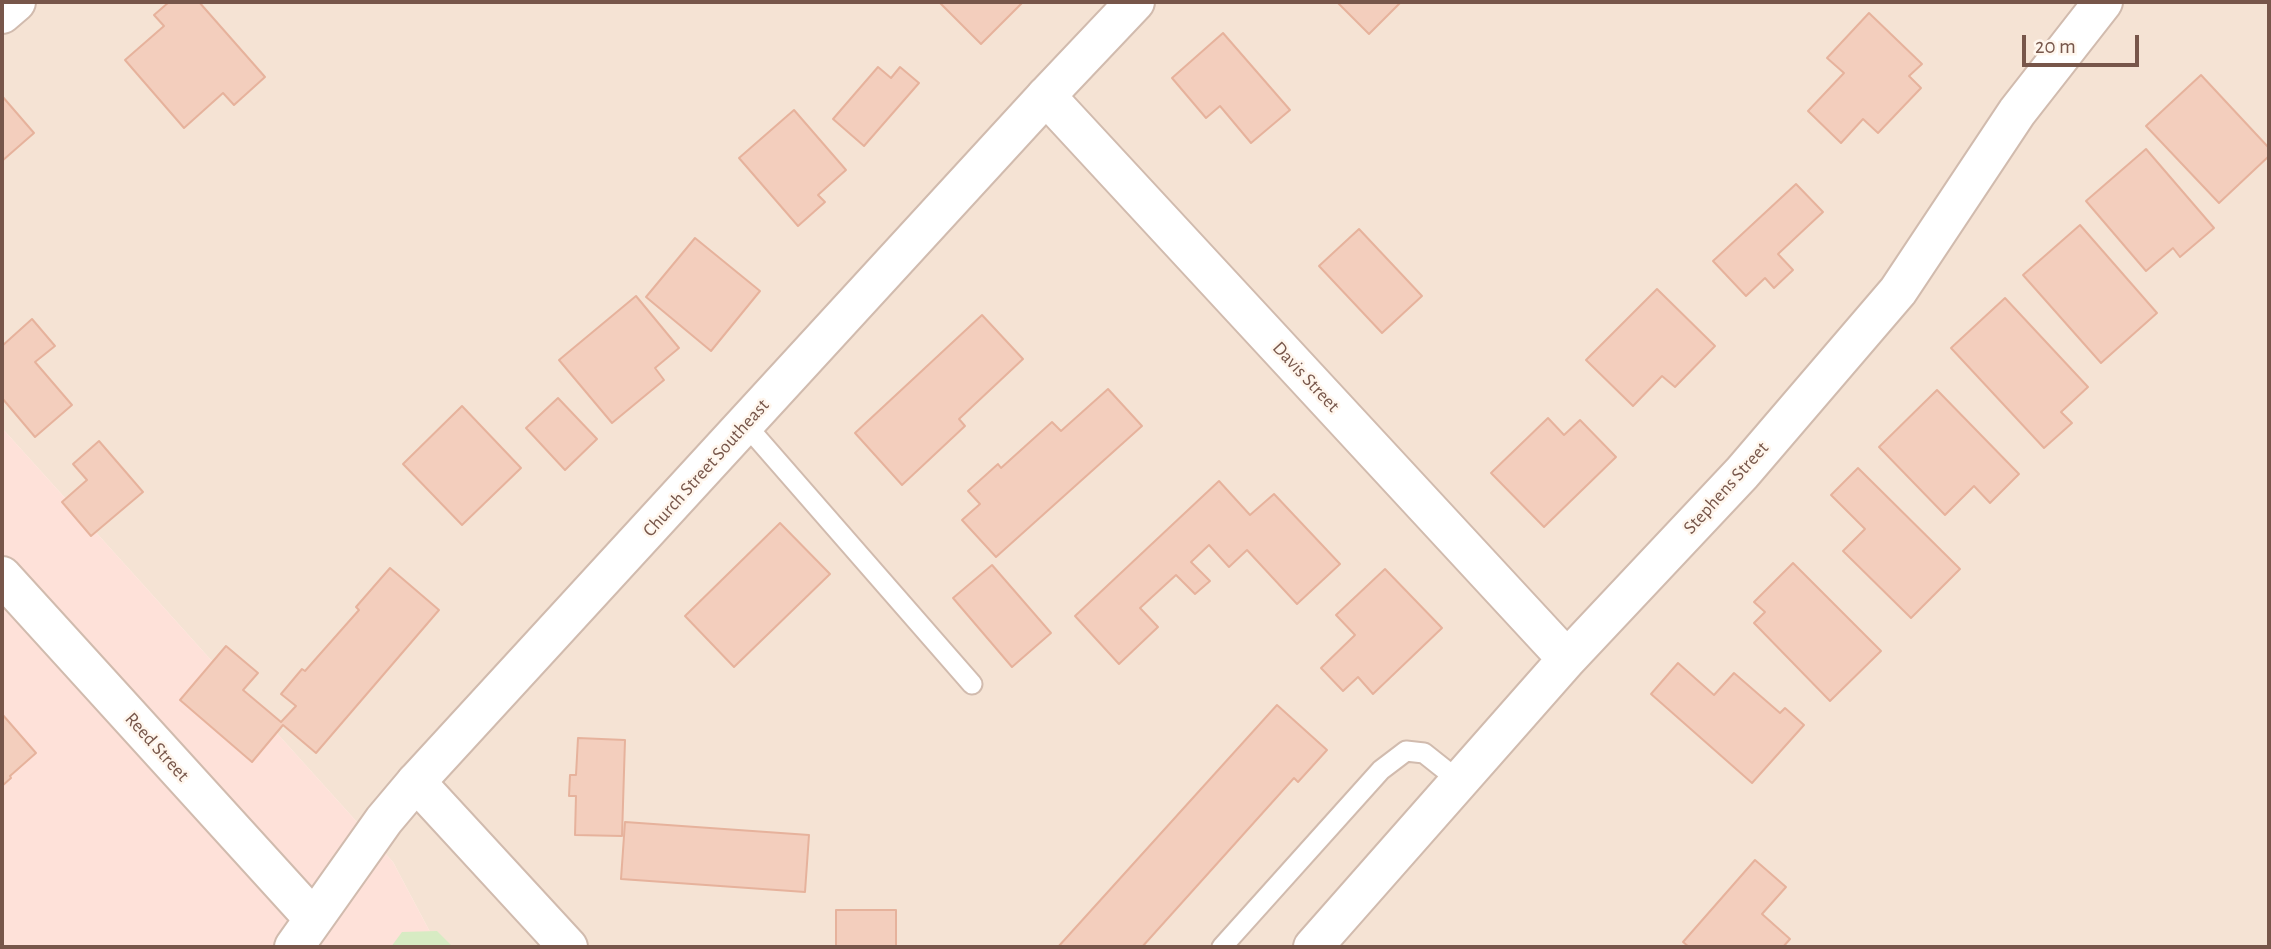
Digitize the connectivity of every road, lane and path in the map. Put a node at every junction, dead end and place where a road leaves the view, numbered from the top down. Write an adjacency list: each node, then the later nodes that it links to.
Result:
1 (16, 2): 4 (street)
2 (1135, 2): 5 (street, Church Street Southeast)
3 (2103, 2): 8 (street, Stephens Street)
4 (2, 14)
5 (1046, 96): 6 (street, Church Street Southeast); 8 (street, Davis Street)
6 (746, 424): 9 (lane); 11 (street, Church Street Southeast)
7 (2, 576): 12 (street, Reed Street)
8 (1567, 659): 10 (street, Stephens Street)
9 (972, 684)
10 (1458, 780): 14 (lane); 15 (street, Stephens Street)
11 (416, 782): 12 (street, Church Street Southeast); 13 (street)
12 (304, 933)
13 (568, 947)
14 (1222, 947)
15 (1313, 947)

